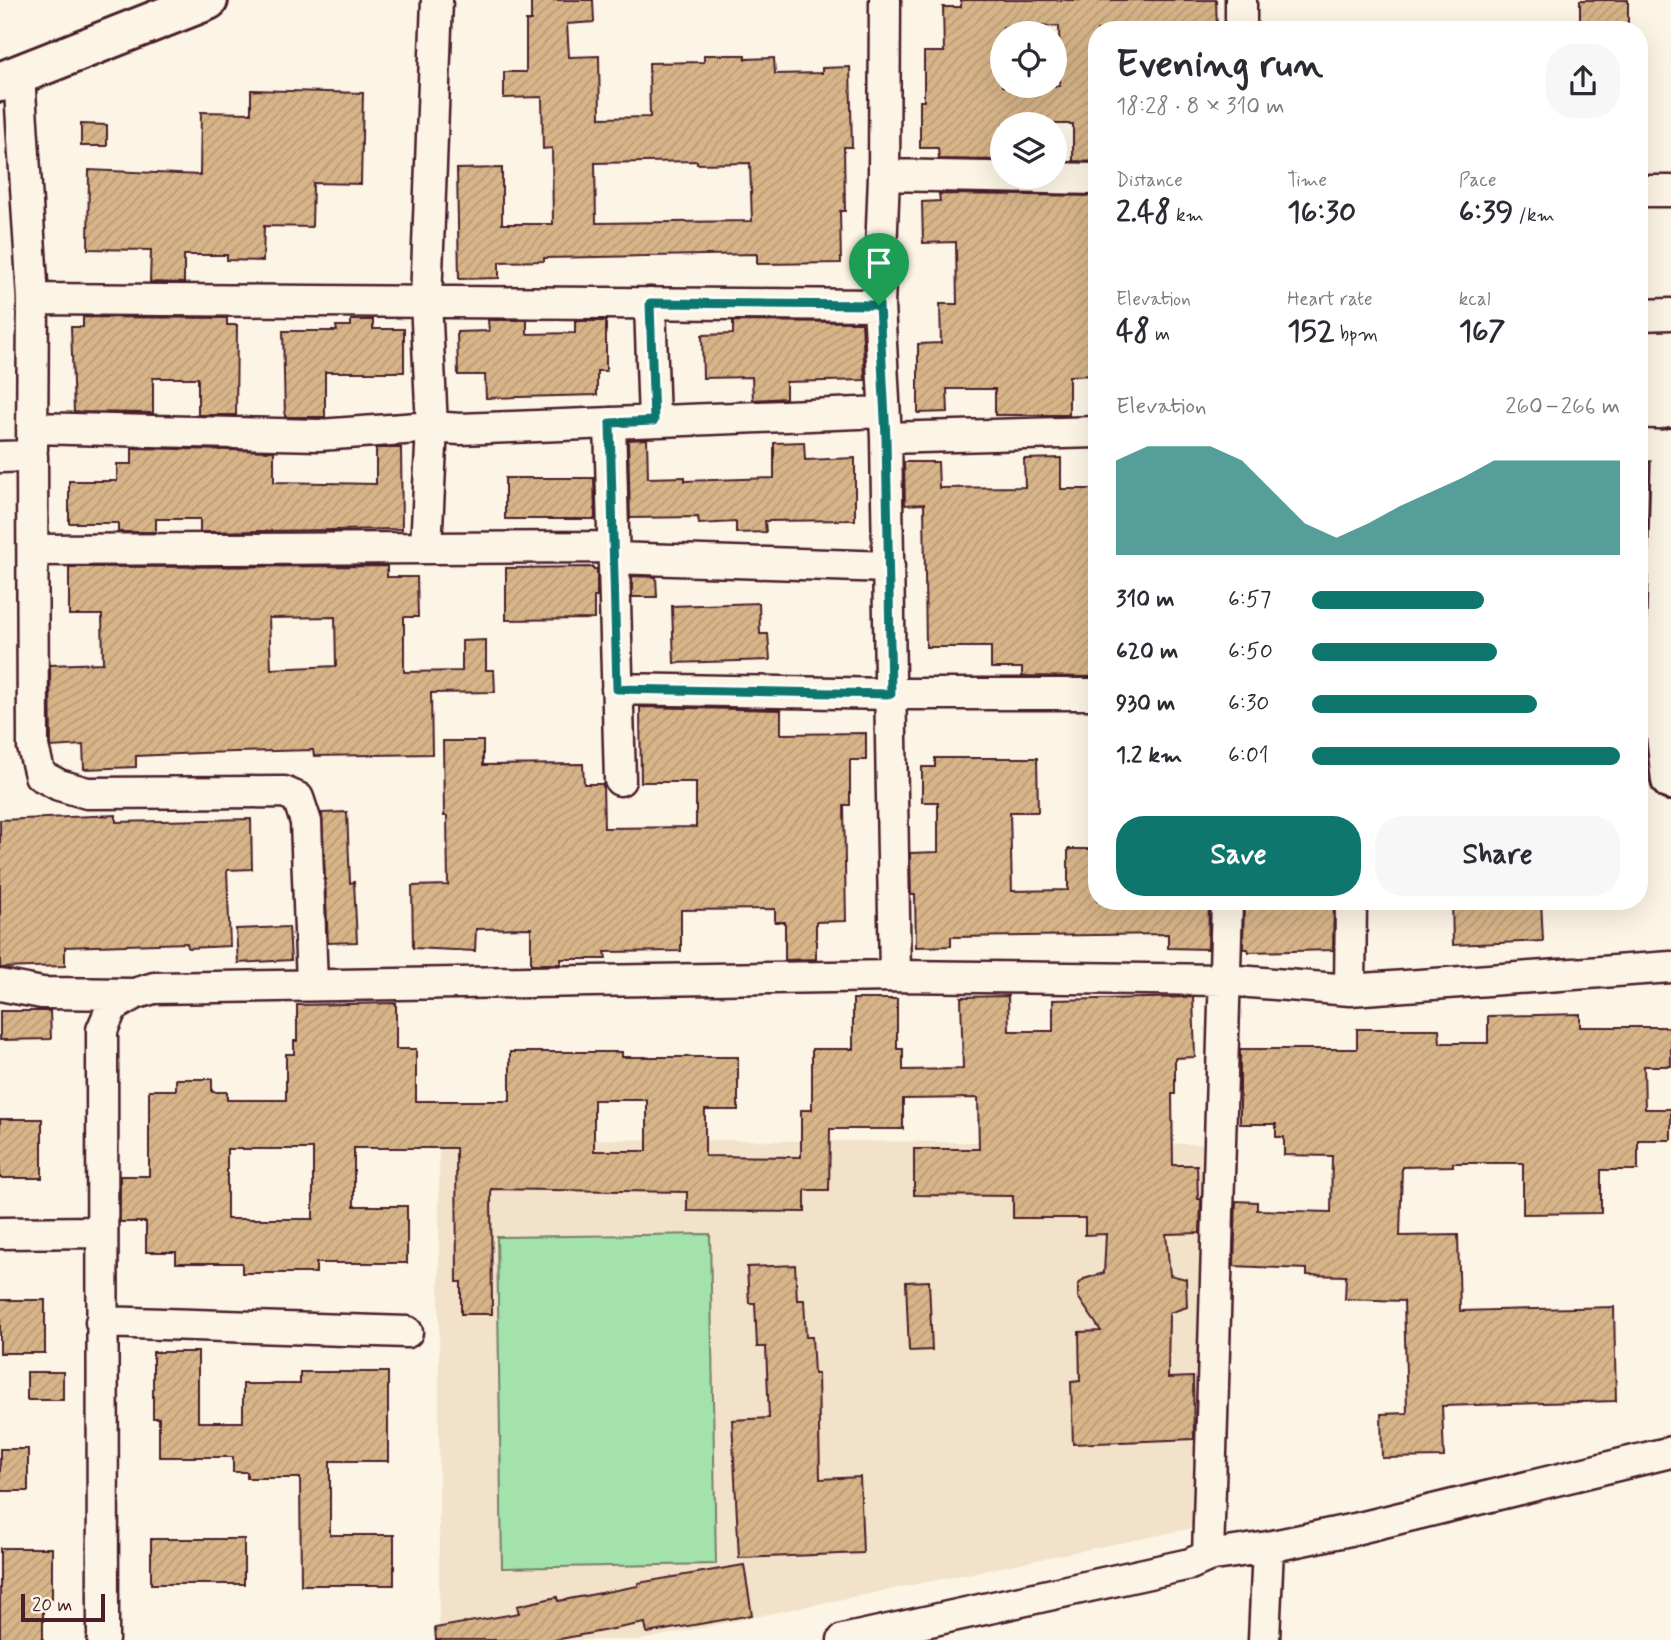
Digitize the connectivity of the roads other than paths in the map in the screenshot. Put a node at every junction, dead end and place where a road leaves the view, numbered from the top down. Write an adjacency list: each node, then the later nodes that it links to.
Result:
1 (208, 0): 5 (street)
2 (437, 0): 13 (street)
3 (885, 0): 8 (street)
4 (1241, 0): 6 (street)
5 (165, 8): 7 (street)
6 (1241, 21)
7 (10, 78): 12 (street)
8 (884, 175): 9 (street); 15 (street)
9 (1088, 179)
10 (1648, 191): 11 (street)
11 (1671, 191)
12 (33, 299): 13 (street); 23 (street)
13 (426, 301): 14 (street); 21 (street)
14 (650, 303): 15 (street); 18 (street)
15 (879, 305): 20 (street)
16 (1671, 314): 17 (street)
17 (1648, 315)
18 (654, 421): 19 (street); 20 (street)
19 (610, 423): 21 (street); 29 (street)
20 (885, 425): 22 (street); 30 (street)
21 (432, 426): 23 (street); 27 (street)
22 (1088, 432)
23 (32, 442): 26 (street); 28 (street)
24 (1648, 446): 25 (street)
25 (1671, 447): 34 (street)
26 (0, 457)
27 (426, 547): 28 (street); 29 (street)
28 (34, 550): 43 (street)
29 (613, 553): 30 (street); 31 (street)
30 (889, 567): 32 (street)
31 (617, 689): 32 (street); 35 (street)
32 (891, 694): 33 (street); 40 (street)
33 (1088, 698)
34 (1652, 716): 36 (street)
35 (620, 780)
36 (1671, 780)
37 (1227, 910): 41 (street)
38 (1351, 910): 44 (street)
39 (1671, 967): 44 (street)
40 (895, 976): 41 (street); 43 (street)
41 (1225, 980): 44 (street); 52 (street)
42 (0, 985): 45 (street)
43 (312, 985): 45 (street)
44 (1350, 990)
45 (134, 994): 46 (street)
46 (101, 1232): 47 (street); 48 (street)
47 (0, 1233)
48 (101, 1322): 49 (street); 53 (street)
49 (407, 1332)
50 (1671, 1452): 51 (street)
51 (1268, 1547): 52 (street); 55 (street)
52 (1208, 1556): 54 (street)
53 (103, 1640)
54 (843, 1640)
55 (1264, 1640)

